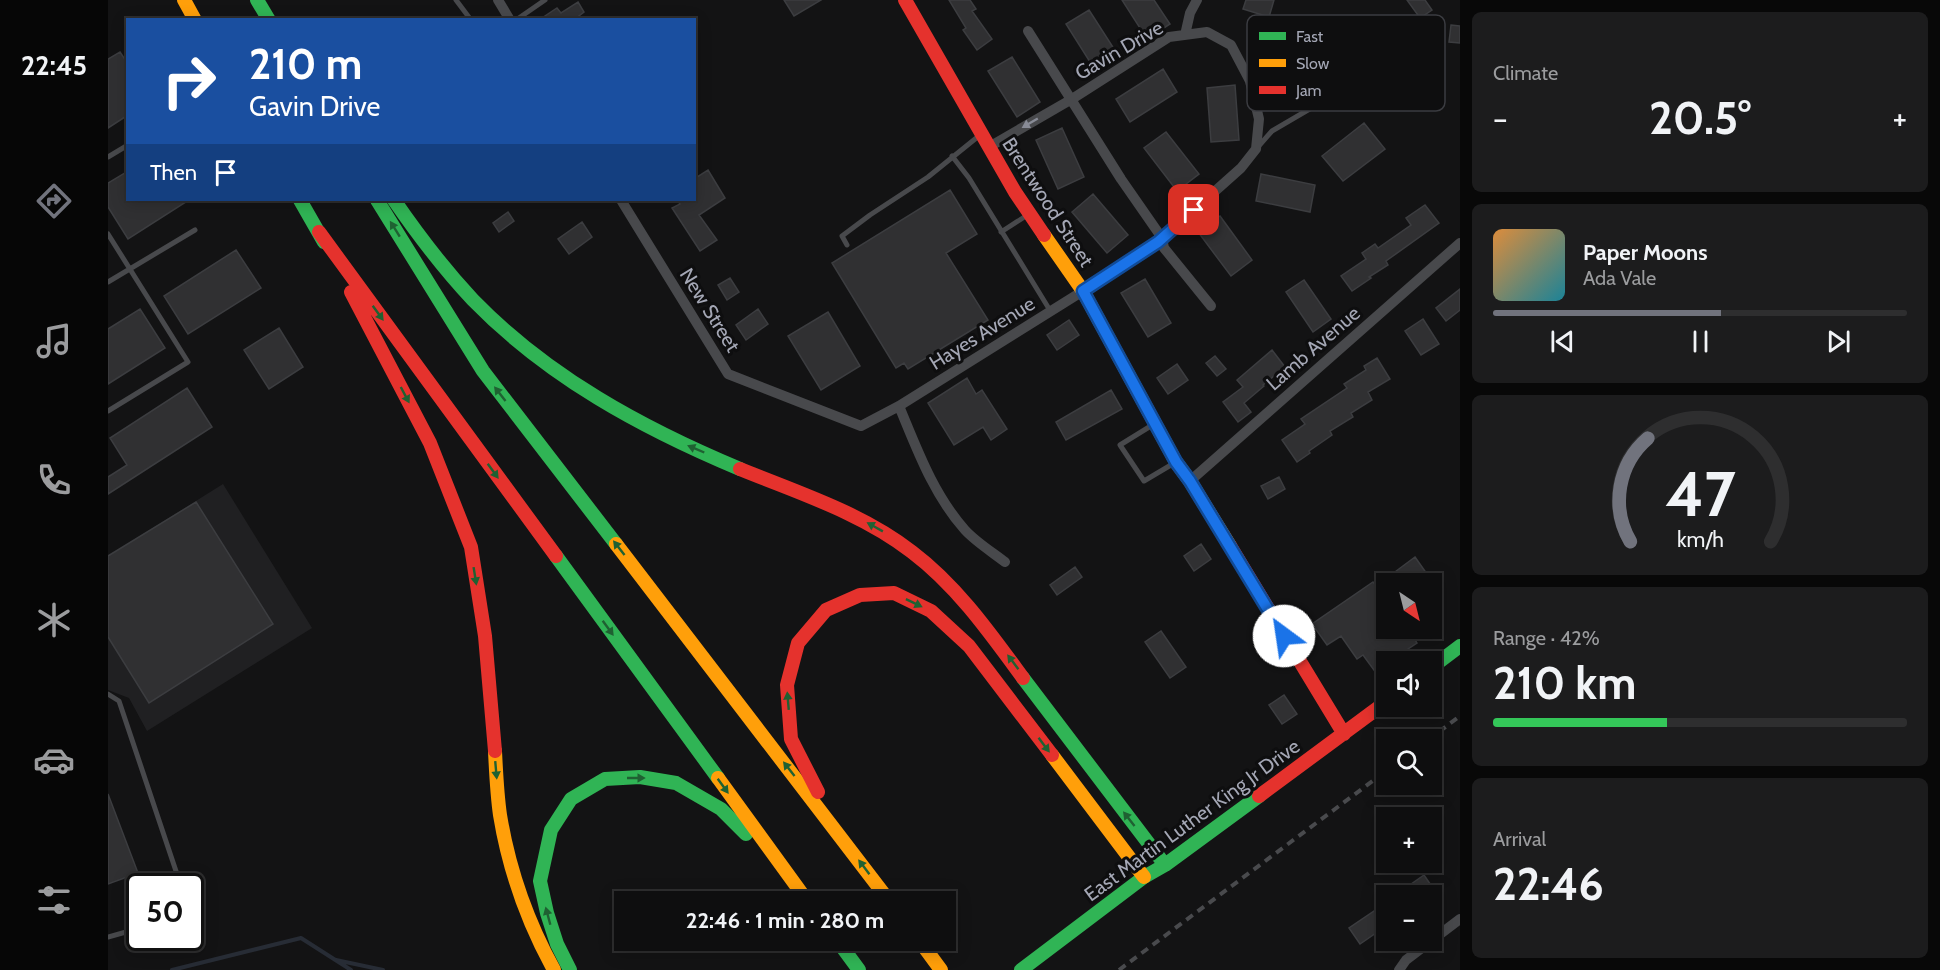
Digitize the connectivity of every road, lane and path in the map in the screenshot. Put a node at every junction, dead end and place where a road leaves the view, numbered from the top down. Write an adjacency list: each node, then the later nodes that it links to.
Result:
1 (184, 0): 8 (main road)
2 (257, 0): 9 (main road)
3 (456, 0): 10 (lane)
4 (498, 0): 11 (street)
5 (545, 0): 12 (lane)
6 (905, 0): 19 (main road, Brentwood Street)
7 (1197, 0): 14 (street)
8 (194, 18)
9 (268, 18)
10 (470, 18)
11 (509, 18)
12 (519, 18)
13 (1028, 31): 16 (street)
14 (1185, 35): 15 (street, Gavin Drive); 16 (street, Gavin Drive)
15 (1247, 75)
16 (1072, 99): 21 (street, Gavin Drive, one-way to 21); 34 (street)
17 (1257, 111): 22 (street, Gavin Drive)
18 (1306, 111): 22 (lane)
19 (981, 134): 21 (main road, Brentwood Street); 23 (lane)
20 (126, 146): 24 (lane)
21 (988, 147): 29 (main road, Brentwood Street)
22 (1256, 149): 34 (street)
23 (952, 156): 32 (lane); 36 (lane)
24 (108, 157)
25 (301, 201): 31 (main road)
26 (378, 201): 53 (main road, one-way to 26)
27 (395, 201): 54 (main road, one-way to 27)
28 (622, 201): 42 (street, New Street)
29 (1030, 213): 32 (lane); 39 (main road, Brentwood Street)
30 (195, 230): 37 (lane)
31 (319, 232): 56 (main road, one-way to 56); 65 (main road, one-way to 65)
32 (1001, 232): 41 (lane)
33 (108, 234): 37 (lane)
34 (1162, 238): 39 (street); 40 (street)
35 (1460, 243): 46 (street, Lamb Avenue)
36 (847, 245)
37 (130, 269): 38 (lane); 43 (lane)
38 (108, 282)
39 (1083, 291): 41 (street, Hayes Avenue); 44 (main road, Brentwood Street)
40 (1211, 306)
41 (1051, 312): 42 (street, Hayes Avenue)
42 (899, 406): 47 (street)
43 (108, 411)
44 (1155, 423): 45 (main road, Brentwood Street); 45 (lane)
45 (1176, 462): 46 (main road, Brentwood Street)
46 (1190, 481): 52 (main road, Brentwood Street)
47 (1005, 562)
48 (1460, 646): 49 (main road)
49 (1442, 660)
50 (108, 694): 55 (lane)
51 (1376, 710): 52 (main road, East Martin Luther King Jr Drive)
52 (1344, 734): 54 (main road, East Martin Luther King Jr Drive)
53 (838, 832): 57 (main road, one-way to 57); 59 (main road, one-way to 53)
54 (1165, 865): 57 (main road, East Martin Luther King Jr Drive)
55 (176, 873)
56 (787, 873): 58 (main road); 66 (main road, one-way to 56)
57 (1144, 877): 69 (main road, East Martin Luther King Jr Drive)
58 (800, 891)
59 (882, 891)
60 (1460, 919): 70 (street)
61 (126, 932): 62 (lane)
62 (108, 937)
63 (845, 951): 67 (main road)
64 (927, 951): 68 (main road)
65 (554, 970)
66 (570, 970)
67 (859, 970)
68 (941, 970)
69 (1021, 970)
70 (1399, 970)

